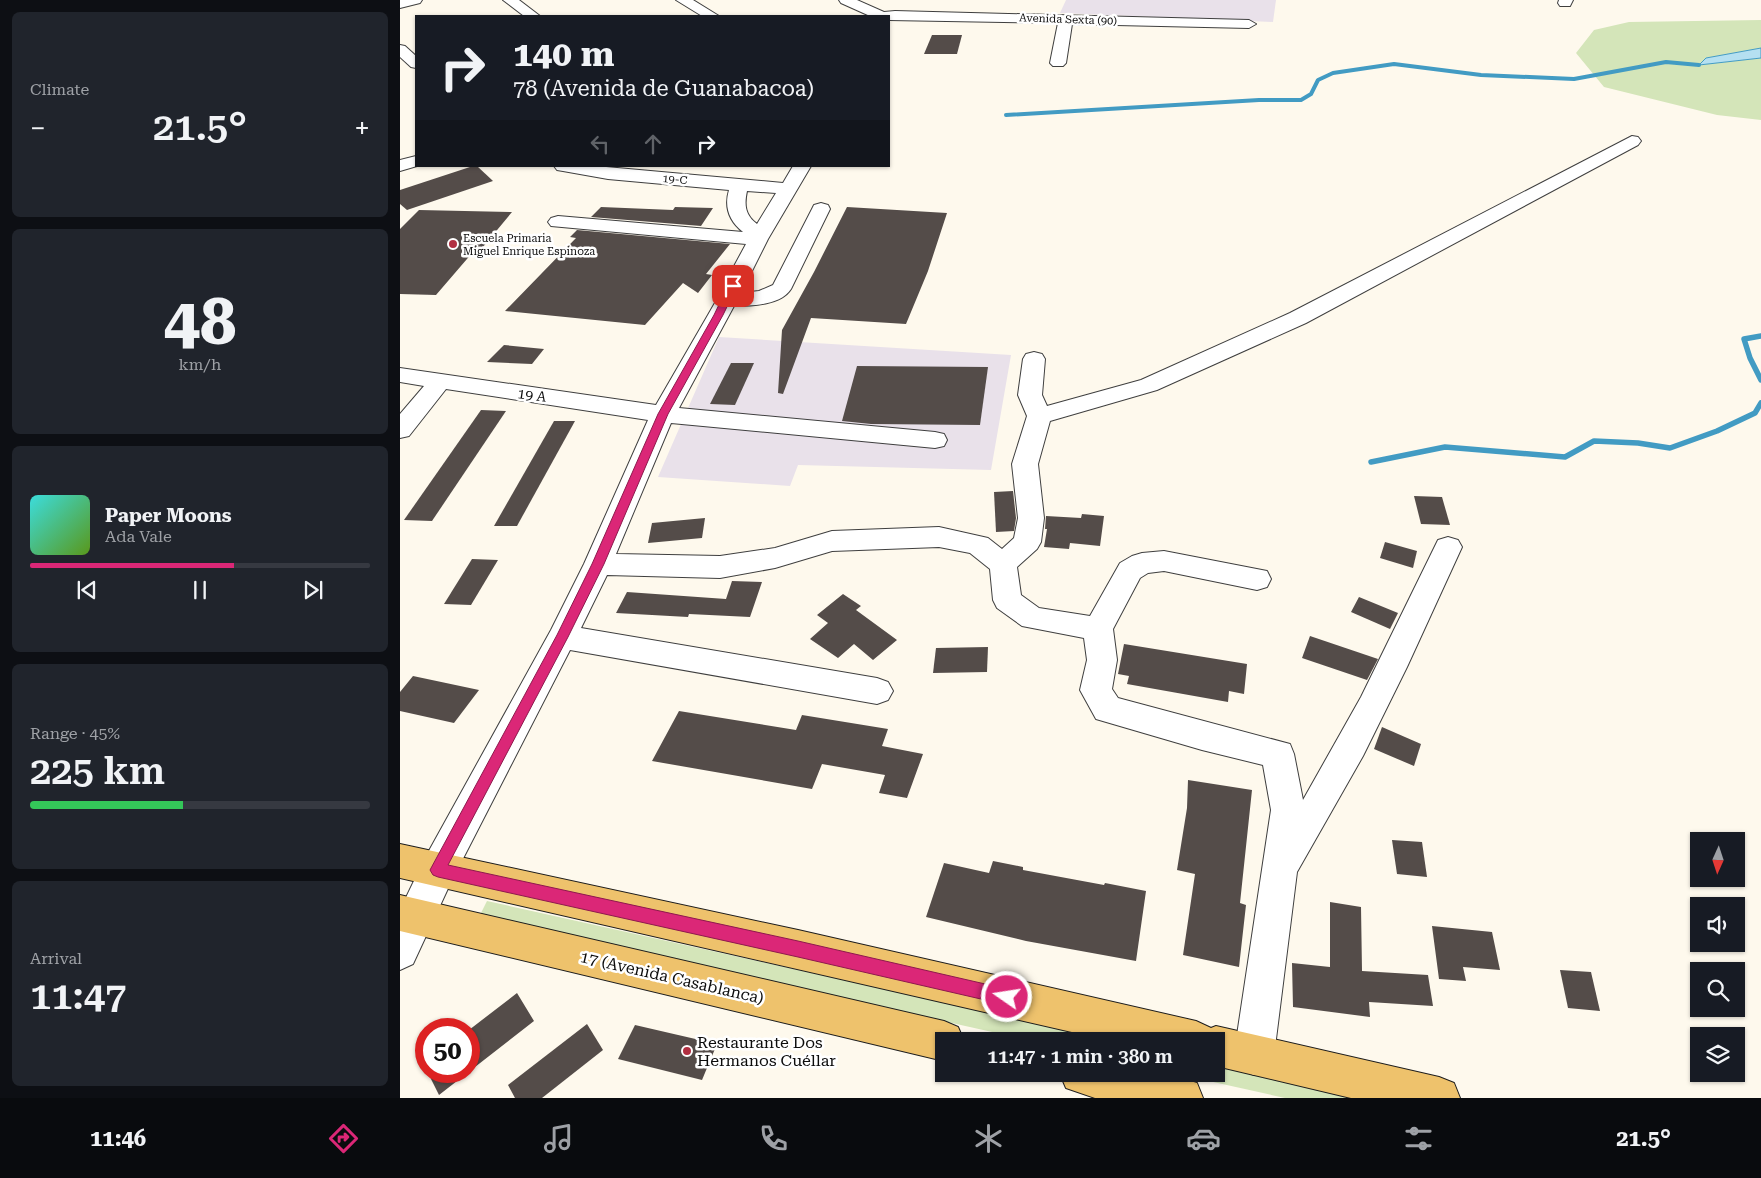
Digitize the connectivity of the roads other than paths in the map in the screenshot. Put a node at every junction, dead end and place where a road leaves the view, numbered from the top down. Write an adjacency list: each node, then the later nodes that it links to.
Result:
1 (415, 0): 6 (street)
2 (510, 0): 7 (street)
3 (683, 0): 8 (street)
4 (846, 0): 9 (street)
5 (903, 0): 10 (street)
6 (400, 4)
7 (532, 15)
8 (710, 15)
9 (881, 15)
10 (890, 16)
11 (890, 18): 12 (street, Avenida Sexta (90))
12 (1066, 18): 13 (street, Avenida Sexta (90)); 16 (street)
13 (1249, 24)
14 (400, 49): 15 (street)
15 (415, 63)
16 (1058, 63)
17 (1632, 141): 32 (street)
18 (415, 161): 19 (street)
19 (400, 166)
20 (575, 167): 21 (street, 19-C)
21 (599, 169): 23 (street, 19-C)
22 (795, 178): 23 (street, 19-C); 26 (street)
23 (739, 185): 26 (street)
24 (821, 209): 27 (street)
25 (558, 222): 26 (street)
26 (759, 236): 27 (street)
27 (725, 299): 31 (street)
28 (1034, 359): 32 (street)
29 (400, 375): 30 (street, 19 A)
30 (440, 382): 31 (street, 19 A); 33 (street)
31 (663, 414): 34 (street, 19 A); 36 (street)
32 (1038, 416): 37 (street)
33 (400, 430)
34 (935, 440)
35 (1448, 547): 43 (street)
36 (598, 564): 37 (street); 40 (street)
37 (1003, 564): 39 (street)
38 (1257, 579): 39 (street)
39 (1098, 629): 43 (street)
40 (562, 637): 41 (street); 44 (street)
41 (877, 691)
42 (400, 861): 44 (main road)
43 (1280, 869): 49 (street)
44 (438, 870): 45 (street); 47 (main road)
45 (408, 915): 46 (street); 48 (main road, 17 (Avenida Casablanca))
46 (400, 951)
47 (1157, 1032)
48 (935, 1039)
49 (1235, 1050): 52 (main road)
50 (1114, 1082): 51 (main road)
51 (1182, 1098)
52 (1439, 1098)

